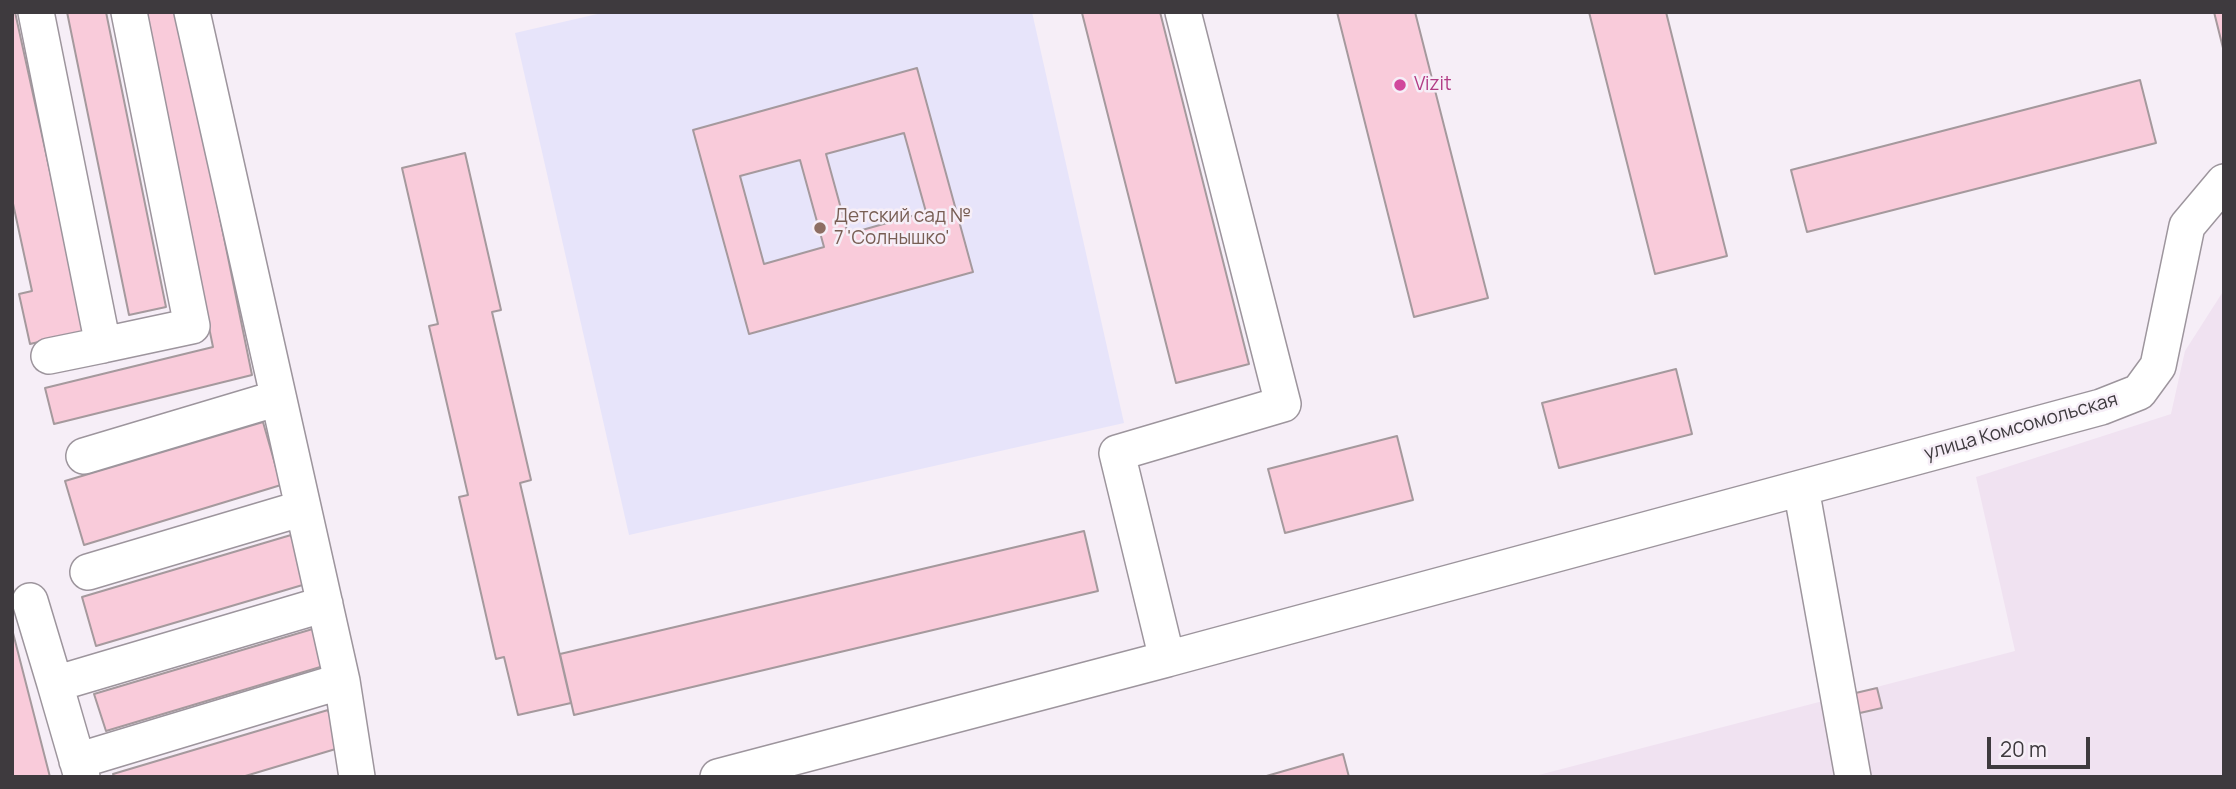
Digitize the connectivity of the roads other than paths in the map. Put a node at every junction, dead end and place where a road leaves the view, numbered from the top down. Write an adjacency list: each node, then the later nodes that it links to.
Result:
1 (36, 12): 6 (street)
2 (129, 12): 6 (street)
3 (192, 12): 8 (street)
4 (1183, 12): 15 (street)
5 (2224, 182): 10 (street, улица Комсомольская)
6 (103, 345): 7 (street)
7 (49, 356)
8 (278, 398): 9 (street); 11 (street)
9 (84, 456)
10 (1801, 488): 15 (street, улица Комсомольская); 21 (street)
11 (303, 508): 12 (street); 14 (street)
12 (88, 572)
13 (30, 601): 17 (street)
14 (325, 604): 16 (street); 17 (street)
15 (1167, 659): 20 (street, улица Комсомольская)
16 (342, 681): 18 (street); 19 (street)
17 (55, 684): 18 (street)
18 (79, 769)
19 (357, 777)
20 (718, 777)
21 (1853, 777)

